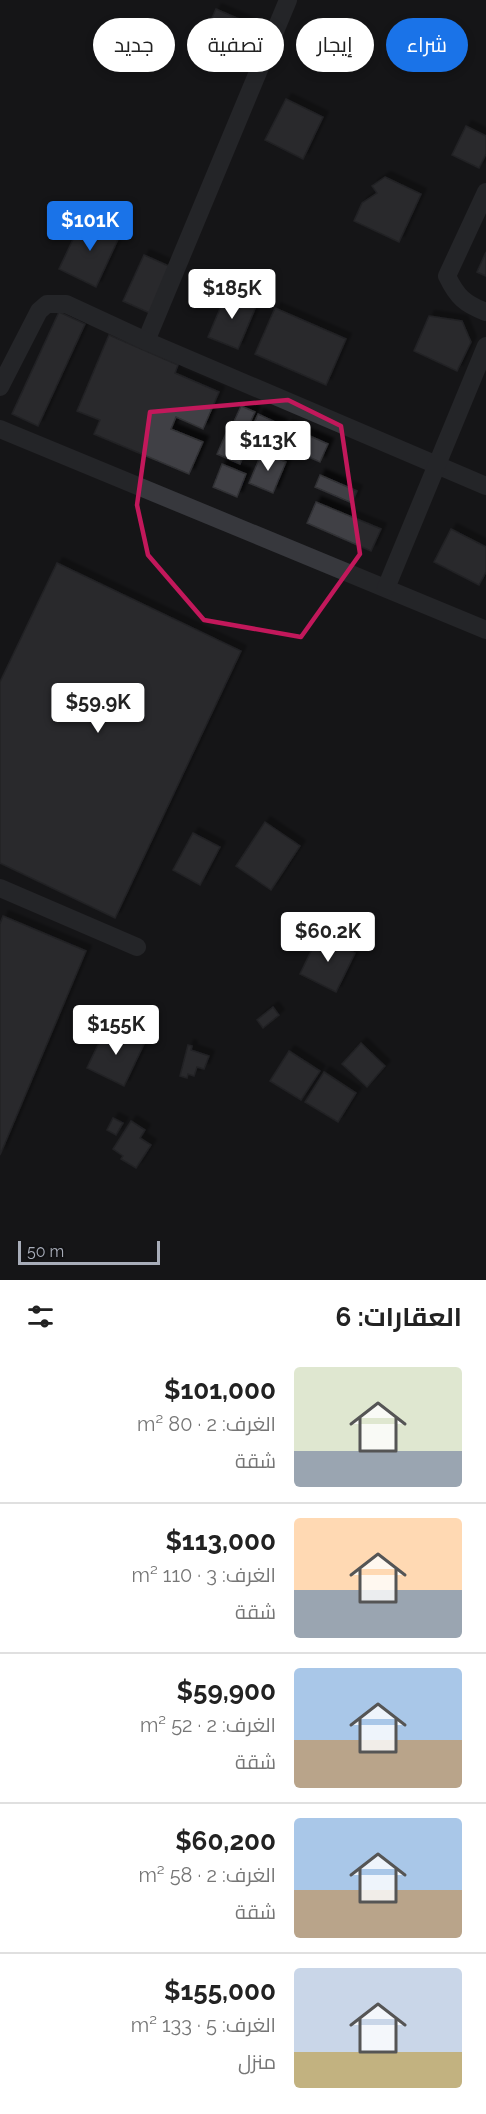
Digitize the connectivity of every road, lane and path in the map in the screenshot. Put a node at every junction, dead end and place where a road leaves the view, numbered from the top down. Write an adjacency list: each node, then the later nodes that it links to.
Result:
1 (288, 0): 4 (street)
2 (486, 192): 3 (street)
3 (486, 312)
4 (147, 340): 6 (street); 8 (street)
5 (486, 346): 8 (street)
6 (0, 387)
7 (0, 429): 10 (street)
8 (437, 465): 9 (street); 10 (street)
9 (486, 486)
10 (386, 588): 11 (street)
11 (486, 630)
12 (0, 888): 13 (street)
13 (137, 947)

